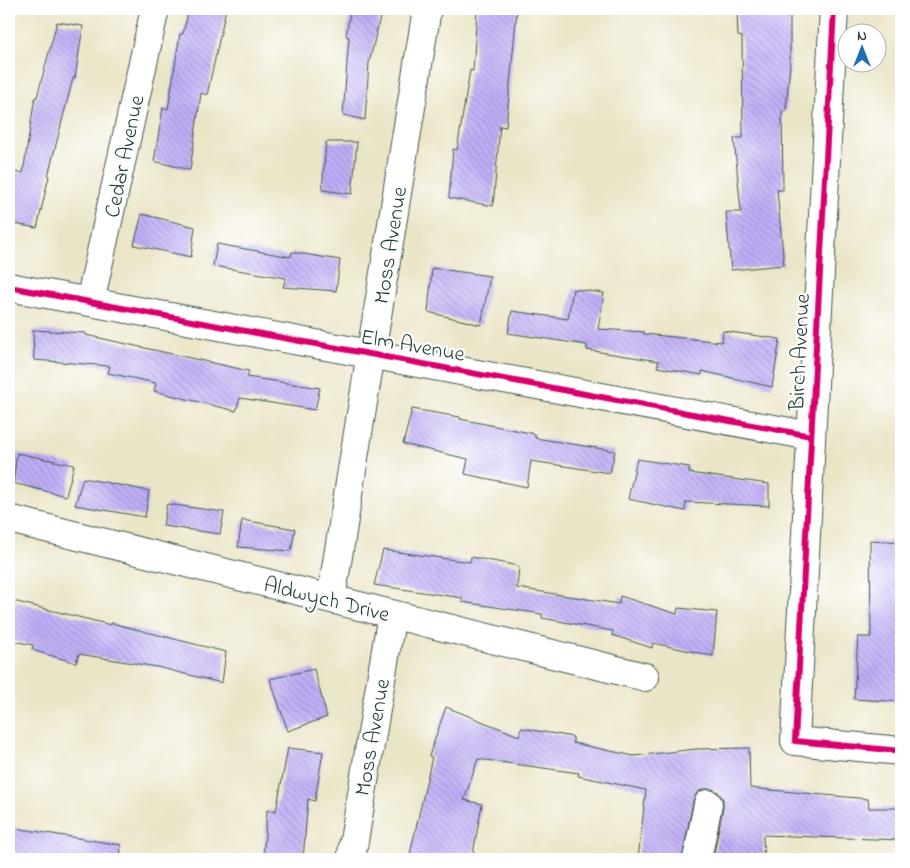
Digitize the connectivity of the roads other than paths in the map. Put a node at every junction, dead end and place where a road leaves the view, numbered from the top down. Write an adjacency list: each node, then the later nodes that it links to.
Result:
1 (155, 9): 5 (street, Cedar Avenue)
2 (427, 9): 6 (street, Moss Avenue)
3 (834, 9): 7 (street, Birch Avenue)
4 (9, 287): 5 (street, Elm Avenue)
5 (90, 302): 6 (street, Elm Avenue)
6 (370, 354): 7 (street, Elm Avenue); 9 (street, Moss Avenue)
7 (811, 436): 12 (street, Birch Avenue)
8 (9, 519): 9 (street, Aldwych Drive)
9 (330, 599): 10 (street, Aldwych Drive)
10 (392, 614): 11 (street, Aldwych Drive); 14 (street, Moss Avenue)
11 (645, 677)
12 (901, 751)
13 (708, 804): 15 (street)
14 (351, 859)
15 (697, 859)

